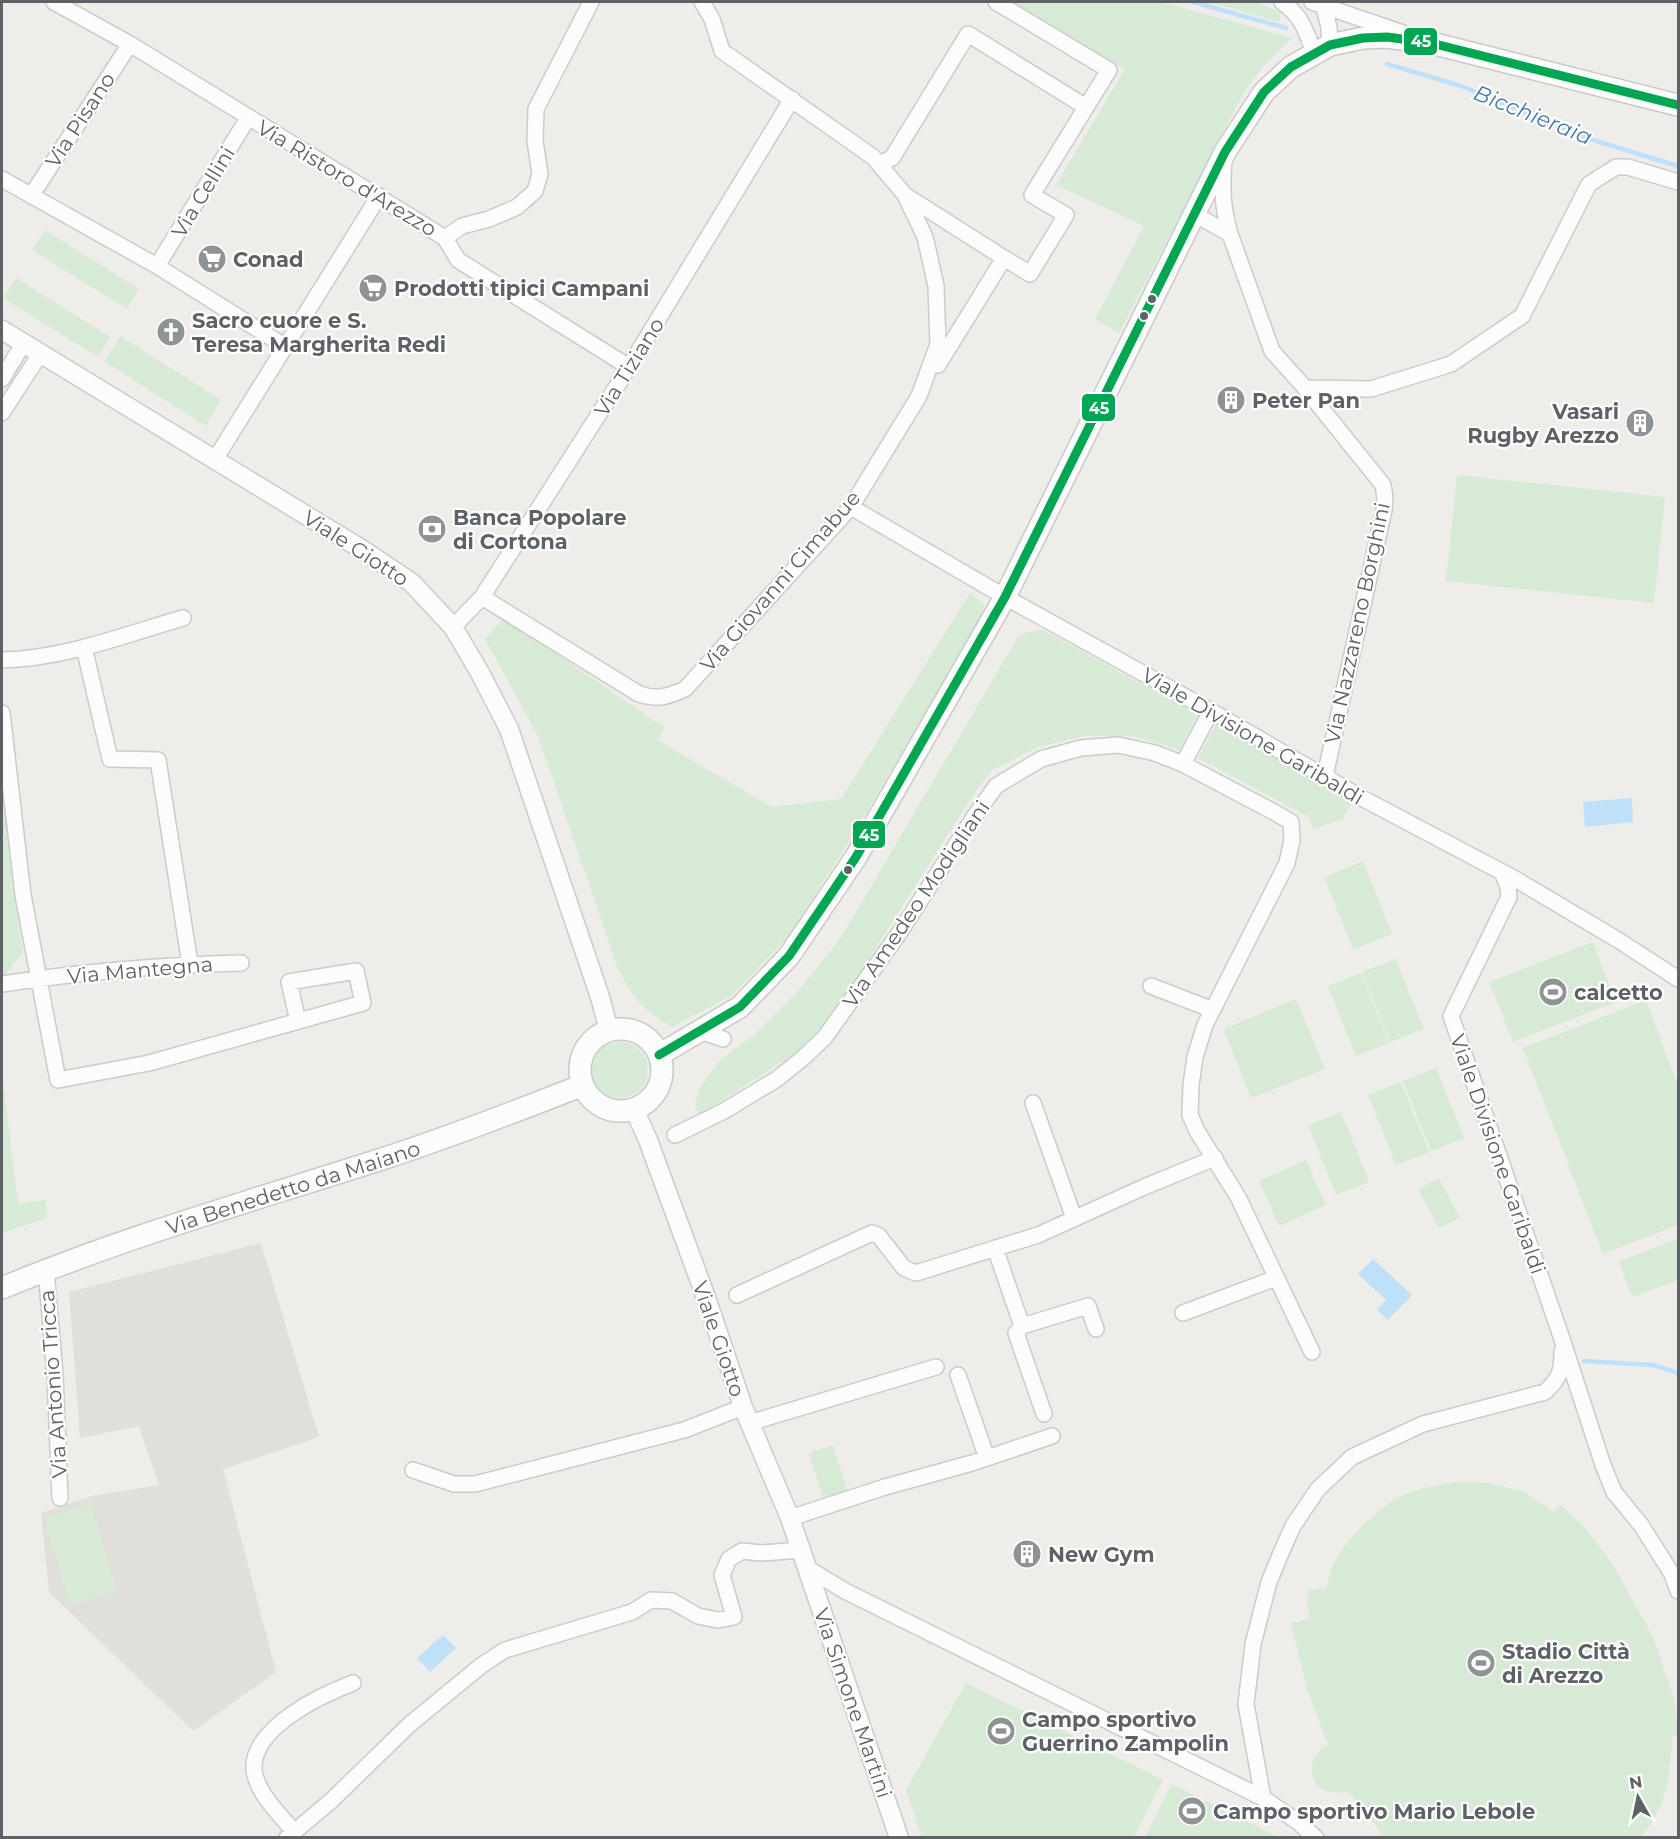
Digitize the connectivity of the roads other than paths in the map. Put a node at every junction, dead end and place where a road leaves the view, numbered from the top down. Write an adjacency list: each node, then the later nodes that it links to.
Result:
1 (54, 2): 8 (street, Via Ristoro d'Arezzo)
2 (591, 2): 23 (street)
3 (702, 2): 10 (street, Via Giovanni Cimabue)
4 (996, 2): 12 (street)
5 (1282, 2): 9 (street)
6 (1317, 3): 7 (street); 9 (street)
7 (1431, 43): 9 (main road); 11 (main road)
8 (130, 44): 13 (street, Via Ristoro d'Arezzo); 19 (street, Via Pisano)
9 (1322, 49): 14 (main road)
10 (792, 99): 15 (street, Via Giovanni Cimabue); 30 (street, Via Tiziano)
11 (1678, 105)
12 (1086, 107): 15 (street); 24 (street)
13 (248, 118): 20 (street, Via Ristoro d'Arezzo); 25 (street, Via Cellini)
14 (1225, 152): 21 (main road); 22 (street, Via Nazzareno Borghini)
15 (879, 164): 18 (street, Via Giovanni Cimabue)
16 (2, 179): 19 (street)
17 (1678, 182): 32 (street)
18 (905, 195): 24 (street); 33 (street, Via Giovanni Cimabue)
19 (31, 196): 25 (street)
20 (379, 196): 23 (street, Via Ristoro d'Arezzo); 28 (street)
21 (1194, 214): 22 (street); 38 (main road)
22 (1230, 234): 32 (street, Via Nazzareno Borghini)
23 (445, 238): 30 (street, Via Ristoro d'Arezzo)
24 (1004, 258): 33 (street)
25 (157, 266): 28 (street)
26 (2, 330): 27 (street, Viale Giotto)
27 (23, 344): 29 (street, Viale Giotto); 31 (street)
28 (286, 347): 35 (street)
29 (40, 354): 34 (street); 35 (street, Viale Giotto)
30 (629, 368): 37 (street, Via Tiziano)
31 (2, 379)
32 (1305, 388): 46 (street, Via Nazzareno Borghini)
33 (919, 396): 36 (street, Via Giovanni Cimabue)
34 (2, 413)
35 (214, 461): 40 (street, Viale Giotto)
36 (851, 507): 37 (street, Via Giovanni Cimabue); 38 (street, Viale Divisione Garibaldi)
37 (482, 597): 40 (street, Via Tiziano)
38 (1005, 597): 43 (street, Viale Divisione Garibaldi); 59 (main road)
39 (183, 618): 41 (street)
40 (453, 627): 58 (street, Viale Giotto)
41 (84, 647): 42 (street); 51 (street)
42 (2, 660)
43 (1211, 711): 45 (street); 46 (street, Viale Divisione Garibaldi)
44 (2, 713): 52 (street)
45 (1183, 764): 56 (street, Via Amedeo Modigliani); 65 (street, Via Amedeo Modigliani)
46 (1325, 776): 47 (street, Viale Divisione Garibaldi)
47 (1502, 872): 48 (street, Viale Divisione Garibaldi); 49 (street)
48 (1539, 894): 49 (street); 53 (street, Viale Divisione Garibaldi)
49 (1509, 897): 76 (street, Viale Divisione Garibaldi)
50 (241, 963): 51 (street, Via Mantegna)
51 (190, 964): 52 (street, Via Mantegna)
52 (38, 978): 54 (street, Via Mantegna); 57 (street)
53 (1678, 979)
54 (2, 984)
55 (1151, 986): 56 (street)
56 (1213, 1010): 66 (street)
57 (298, 1021): 57 (street)
58 (609, 1031): 61 (main road); 62 (main road)
59 (700, 1032): 60 (street); 61 (main road)
60 (723, 1039)
61 (659, 1055): 64 (main road)
62 (583, 1085): 64 (main road); 69 (main road, Via Benedetto da Maiano)
63 (1033, 1103): 67 (street)
64 (634, 1108): 81 (street, Viale Giotto)
65 (675, 1135)
66 (1215, 1158): 67 (street); 70 (street)
67 (1074, 1218): 68 (street)
68 (995, 1248): 72 (street); 74 (street)
69 (46, 1270): 71 (main road, Via Benedetto da Maiano); 85 (street, Via Antonio Tricca)
70 (1275, 1278): 73 (street); 77 (street)
71 (2, 1288)
72 (737, 1295)
73 (1183, 1313)
74 (1022, 1326): 75 (street); 80 (street)
75 (1096, 1329)
76 (1562, 1339): 89 (street, Viale Divisione Garibaldi); 91 (street)
77 (1312, 1352)
78 (936, 1367): 81 (street)
79 (958, 1375): 83 (street)
80 (1044, 1413)
81 (746, 1415): 84 (street); 86 (street, Viale Giotto)
82 (1052, 1436): 83 (street)
83 (987, 1458): 86 (street)
84 (413, 1470)
85 (60, 1498)
86 (790, 1518): 87 (street, Viale Giotto)
87 (801, 1550): 88 (street, Viale Giotto); 92 (street)
88 (807, 1568): 91 (street); 93 (street, Via Simone Martini)
89 (1678, 1591)
90 (353, 1683): 92 (street)
91 (1263, 1798): 94 (street)
92 (291, 1835)
93 (899, 1838)
94 (1316, 1838)

